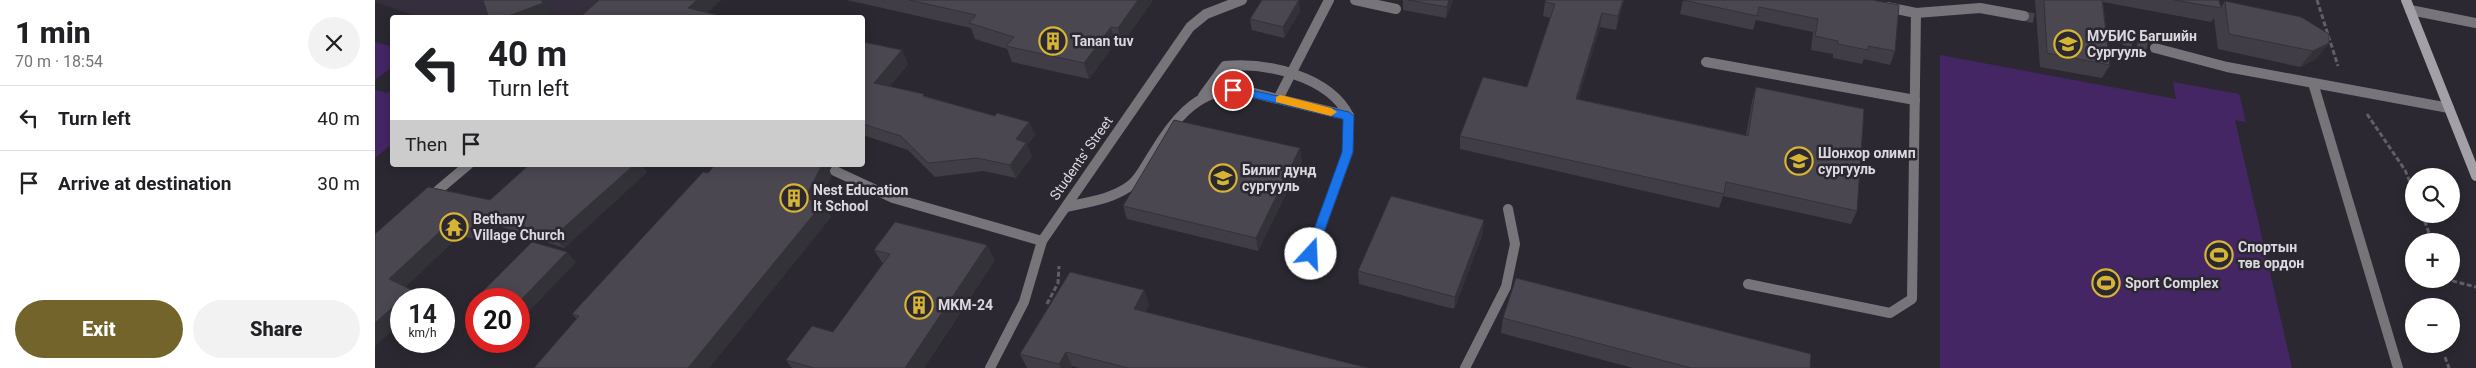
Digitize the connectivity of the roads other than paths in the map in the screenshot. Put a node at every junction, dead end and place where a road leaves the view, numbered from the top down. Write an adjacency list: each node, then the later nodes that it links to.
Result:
1 (1242, 0): 24 (street, Students' Street)
2 (1329, 0): 13 (street)
3 (1355, 0): 6 (street)
4 (2406, 0): 7 (main road)
5 (1881, 6): 8 (street)
6 (1397, 10)
7 (2410, 10): 10 (street); 18 (main road)
8 (1916, 13): 9 (street); 17 (street)
9 (2024, 16)
10 (2476, 23)
11 (2155, 48): 14 (street)
12 (1706, 62): 17 (street)
13 (1290, 75): 15 (street); 16 (street); 19 (street)
14 (2313, 83): 18 (street); 31 (street)
15 (1203, 96): 16 (street); 24 (street)
16 (1278, 99): 19 (street)
17 (1915, 100): 28 (street)
18 (2449, 108): 22 (main road)
19 (1349, 116): 27 (street)
20 (466, 167): 23 (street)
21 (835, 171): 26 (street)
22 (2476, 176)
23 (425, 201)
24 (1066, 207): 26 (street, Students' Street)
25 (1508, 209): 30 (street)
26 (1042, 241): 29 (street, Students' Street)
27 (1311, 254)
28 (1748, 284)
29 (990, 368)
30 (1465, 368)
31 (2398, 368)

